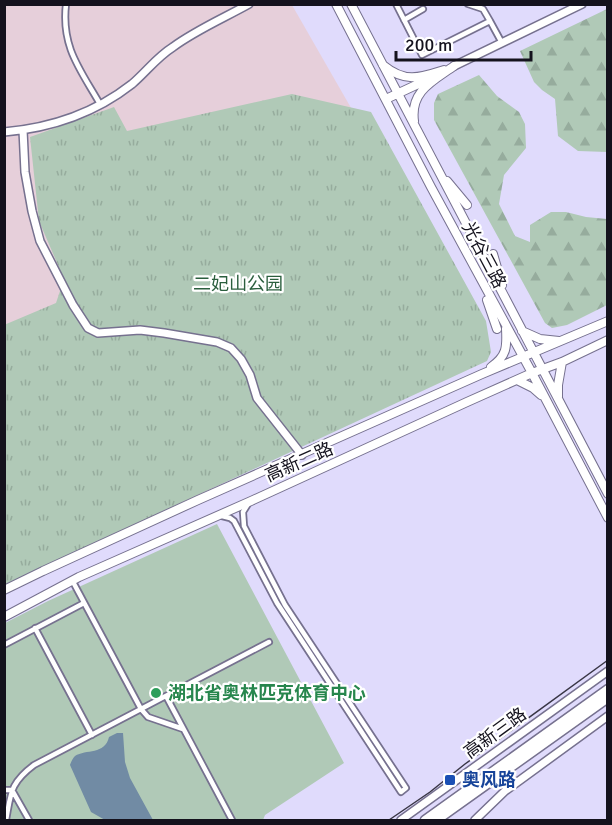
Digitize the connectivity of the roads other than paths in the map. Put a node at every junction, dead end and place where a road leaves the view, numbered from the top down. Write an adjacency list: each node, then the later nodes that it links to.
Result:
1 (66, 4): 18 (street)
2 (249, 4): 18 (street)
3 (336, 4): 17 (main road, 光谷三路)
4 (351, 4): 14 (main road, 光谷三路)
5 (396, 4): 11 (street)
6 (468, 4): 8 (street)
7 (582, 4): 9 (street)
8 (483, 7): 12 (street)
9 (570, 7): 13 (street)
10 (423, 9): 11 (street)
11 (404, 20): 12 (street)
12 (490, 21): 13 (street)
13 (502, 44): 15 (street)
14 (381, 63): 15 (main road); 16 (main road, 光谷三路)
15 (454, 66): 16 (main road); 19 (main road)
16 (397, 94): 17 (main road); 19 (main road, 光谷三路)
17 (386, 99): 25 (main road, 光谷三路)
18 (100, 104): 20 (street)
19 (415, 129): 22 (main road, 光谷三路)
20 (23, 130): 21 (street); 42 (street)
21 (4, 132)
22 (436, 167): 23 (main road); 26 (main road, 光谷三路)
23 (467, 206)
24 (493, 254): 26 (main road)
25 (478, 276): 28 (main road, 光谷三路); 29 (main road)
26 (506, 301): 30 (main road, 光谷三路)
27 (608, 321): 32 (main road, 高新二路)
28 (506, 327): 34 (main road, 光谷三路); 38 (main road)
29 (497, 329)
30 (522, 331): 32 (main road); 33 (main road, 光谷三路)
31 (608, 340): 35 (main road, 高新二路)
32 (563, 341): 33 (main road, 高新二路)
33 (533, 352): 34 (main road, 高新二路); 36 (main road, 光谷三路)
34 (523, 358): 37 (main road, 光谷三路); 38 (main road, 高新二路)
35 (562, 362): 36 (main road, 高新二路); 41 (main road)
36 (543, 369): 37 (main road, 高新二路); 41 (main road, 光谷三路)
37 (532, 373): 39 (main road, 高新二路); 40 (main road, 光谷三路)
38 (482, 374): 42 (main road, 高新二路)
39 (517, 380): 40 (main road); 44 (main road, 高新二路)
40 (544, 398): 46 (main road, 光谷三路)
41 (558, 398): 43 (main road, 光谷三路)
42 (302, 455): 48 (main road, 高新二路)
43 (608, 494)
44 (251, 501): 45 (main road, 高新二路); 45 (street)
45 (213, 517): 47 (main road, 高新二路)
46 (608, 518)
47 (72, 580): 49 (street); 50 (main road, 高新二路)
48 (4, 590)
49 (84, 603): 51 (street); 58 (street)
50 (4, 617)
51 (36, 628): 53 (street); 61 (street)
52 (269, 642): 56 (street)
53 (4, 645)
54 (608, 671): 67 (street, 高新三路)
55 (608, 690): 68 (highway, 高新三路)
56 (166, 696): 58 (street); 60 (street)
57 (608, 698): 69 (highway, 高新三路)
58 (141, 710): 60 (street); 61 (street)
59 (608, 716): 70 (street)
60 (183, 729): 66 (street)
61 (92, 735): 63 (street)
62 (4, 790): 63 (street)
63 (12, 790): 64 (street); 65 (street)
64 (6, 820)
65 (29, 820)
66 (232, 820)
67 (401, 820)
68 (425, 820)
69 (437, 820)
70 (474, 820)

